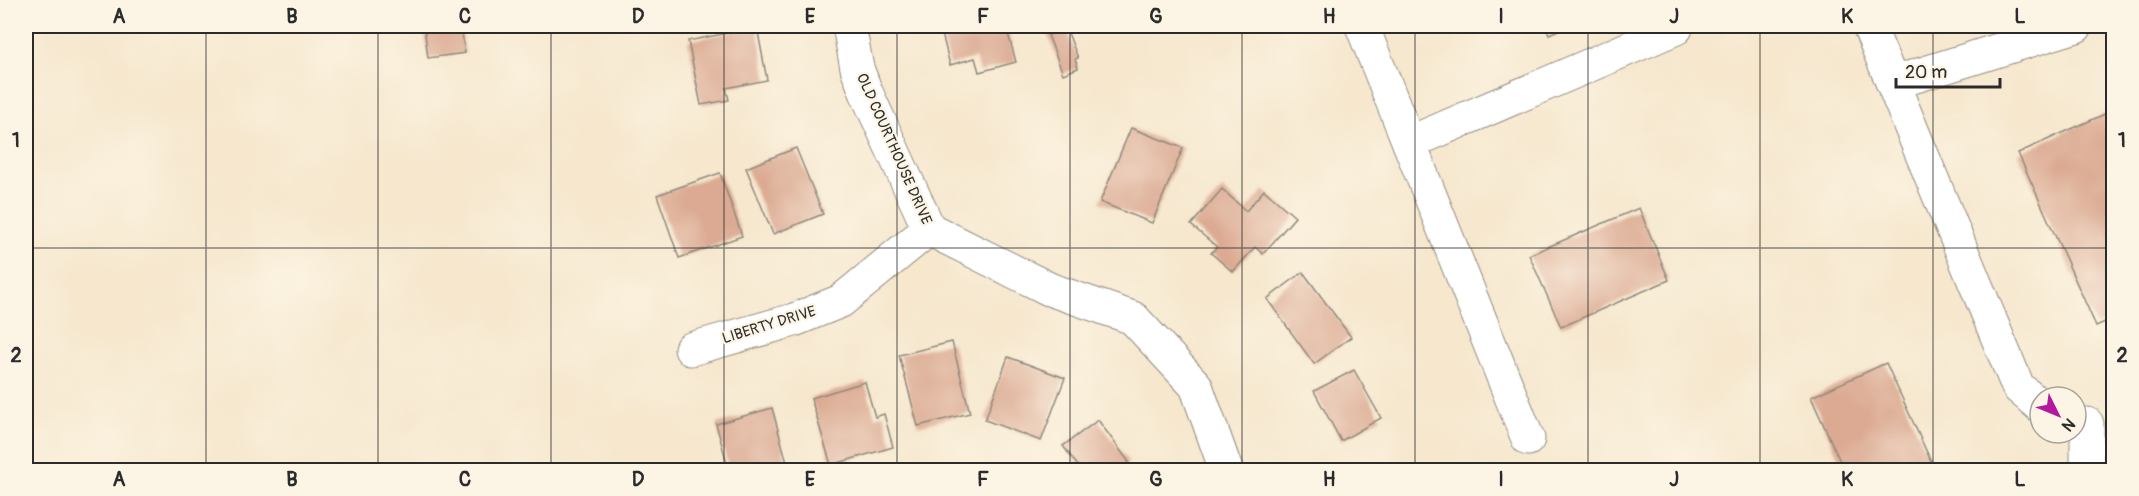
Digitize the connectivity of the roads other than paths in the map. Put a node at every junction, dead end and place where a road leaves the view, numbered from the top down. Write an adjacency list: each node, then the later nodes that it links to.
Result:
1 (849, 26): 8 (street, OLD COURTHOUSE DRIVE)
2 (1362, 26): 7 (street)
3 (1869, 26): 6 (street)
4 (2076, 26): 6 (street)
5 (1677, 28): 7 (street)
6 (1893, 83): 10 (street)
7 (1409, 143): 12 (street)
8 (929, 230): 9 (street, LIBERTY DRIVE); 13 (street, OLD COURTHOUSE DRIVE)
9 (691, 349)
10 (2028, 396)
11 (2092, 425): 14 (street)
12 (1528, 440)
13 (1227, 471)
14 (2087, 471)

